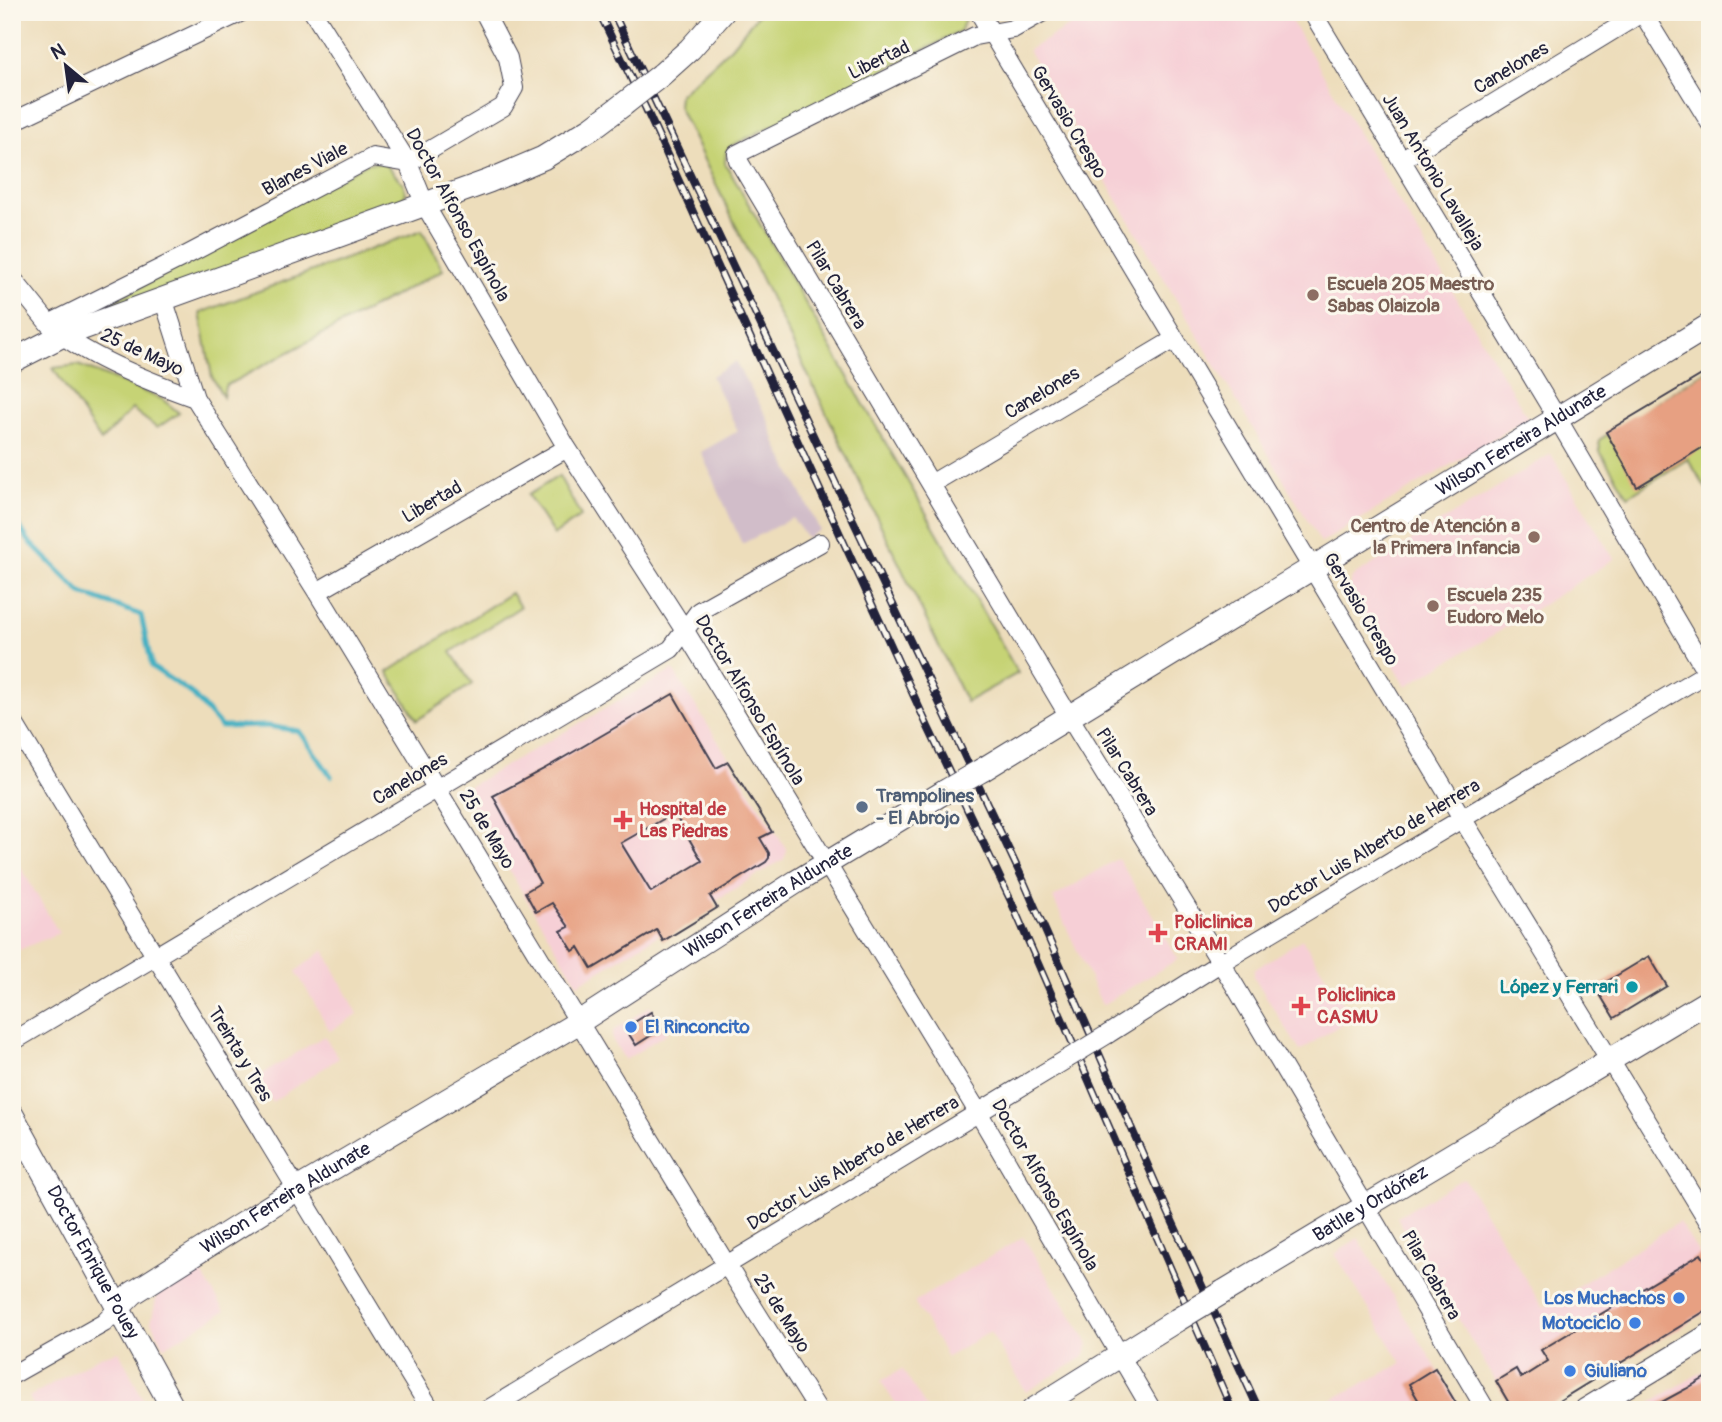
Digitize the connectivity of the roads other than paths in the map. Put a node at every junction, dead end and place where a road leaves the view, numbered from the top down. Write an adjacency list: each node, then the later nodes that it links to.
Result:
1 (242, 12): 10 (street)
2 (313, 12): 14 (street, Doctor Alfonso Espínola)
3 (484, 12): 14 (street)
4 (723, 12): 15 (street, bridge)
5 (979, 12): 9 (street, Gervasio Crespo)
6 (1043, 12): 9 (street, Libertad)
7 (1312, 12): 13 (street, Juan Antonio Lavalleja)
8 (1643, 12): 11 (street); 13 (street, Canelones)
9 (991, 33): 12 (street, Libertad); 20 (street, Gervasio Crespo)
10 (12, 122)
11 (1710, 123)
12 (737, 154): 25 (street, Pilar Cabrera)
13 (1401, 160): 23 (street, Juan Antonio Lavalleja)
14 (408, 163): 15 (street, Doctor Alfonso Espínola); 19 (street, Blanes Viale)
15 (425, 205): 17 (street); 24 (street, Doctor Alfonso Espínola)
16 (12, 278): 19 (street, 25 de Mayo)
17 (163, 298): 19 (street); 22 (street)
18 (1710, 326): 23 (street, Wilson Ferreira Aldunate)
19 (55, 330): 21 (street); 22 (street, 25 de Mayo)
20 (1175, 338): 25 (street, Canelones); 27 (street, Gervasio Crespo)
21 (12, 361)
22 (195, 398): 28 (street, 25 de Mayo)
23 (1556, 418): 27 (street, Wilson Ferreira Aldunate); 30 (street, Juan Antonio Lavalleja)
24 (567, 448): 28 (street, Libertad); 29 (street, Doctor Alfonso Espínola)
25 (931, 484): 31 (street, Pilar Cabrera)
26 (820, 543): 29 (street, Canelones)
27 (1312, 569): 31 (street, Wilson Ferreira Aldunate); 34 (street, Gervasio Crespo)
28 (317, 592): 33 (street, 25 de Mayo)
29 (685, 631): 33 (street, Canelones); 35 (street, Doctor Alfonso Espínola)
30 (1709, 674): 34 (street, Doctor Luis Alberto de Herrera)
31 (1070, 718): 35 (street, Wilson Ferreira Aldunate, bridge); 37 (street, Pilar Cabrera)
32 (12, 720): 36 (street, Treinta y Tres)
33 (436, 787): 36 (street, Canelones); 39 (street, 25 de Mayo)
34 (1462, 818): 37 (street, Doctor Luis Alberto de Herrera); 41 (street, Gervasio Crespo)
35 (827, 864): 39 (street, Wilson Ferreira Aldunate); 42 (street, Doctor Alfonso Espínola)
36 (156, 955): 40 (street, Canelones); 44 (street, Treinta y Tres)
37 (1220, 963): 42 (street, Doctor Luis Alberto de Herrera, bridge); 45 (street, Pilar Cabrera)
38 (1710, 1000): 41 (street, Batlle y Ordóñez)
39 (579, 1022): 44 (street, Wilson Ferreira Aldunate); 47 (street, 25 de Mayo)
40 (12, 1042)
41 (1610, 1062): 45 (street, Batlle y Ordóñez); 46 (street, Gervasio Crespo)
42 (978, 1112): 47 (street, Doctor Luis Alberto de Herrera); 50 (street, Doctor Alfonso Espínola)
43 (12, 1115): 48 (street, Doctor Enrique Pouey)
44 (296, 1189): 48 (street, Wilson Ferreira Aldunate); 53 (street, Treinta y Tres)
45 (1367, 1207): 50 (street, Batlle y Ordóñez, bridge); 58 (street, Pilar Cabrera)
46 (1710, 1224)
47 (726, 1264): 54 (street, Doctor Luis Alberto de Herrera); 55 (street, 25 de Mayo)
48 (118, 1308): 51 (street, Wilson Ferreira Aldunate); 52 (street, Doctor Enrique Pouey)
49 (1710, 1335): 59 (street)
50 (1120, 1356): 56 (street, Batlle y Ordóñez); 57 (street, Doctor Alfonso Espínola)
51 (12, 1375)
52 (174, 1410)
53 (431, 1410)
54 (487, 1410)
55 (818, 1410)
56 (1032, 1410)
57 (1152, 1410)
58 (1486, 1410)
59 (1586, 1410)

